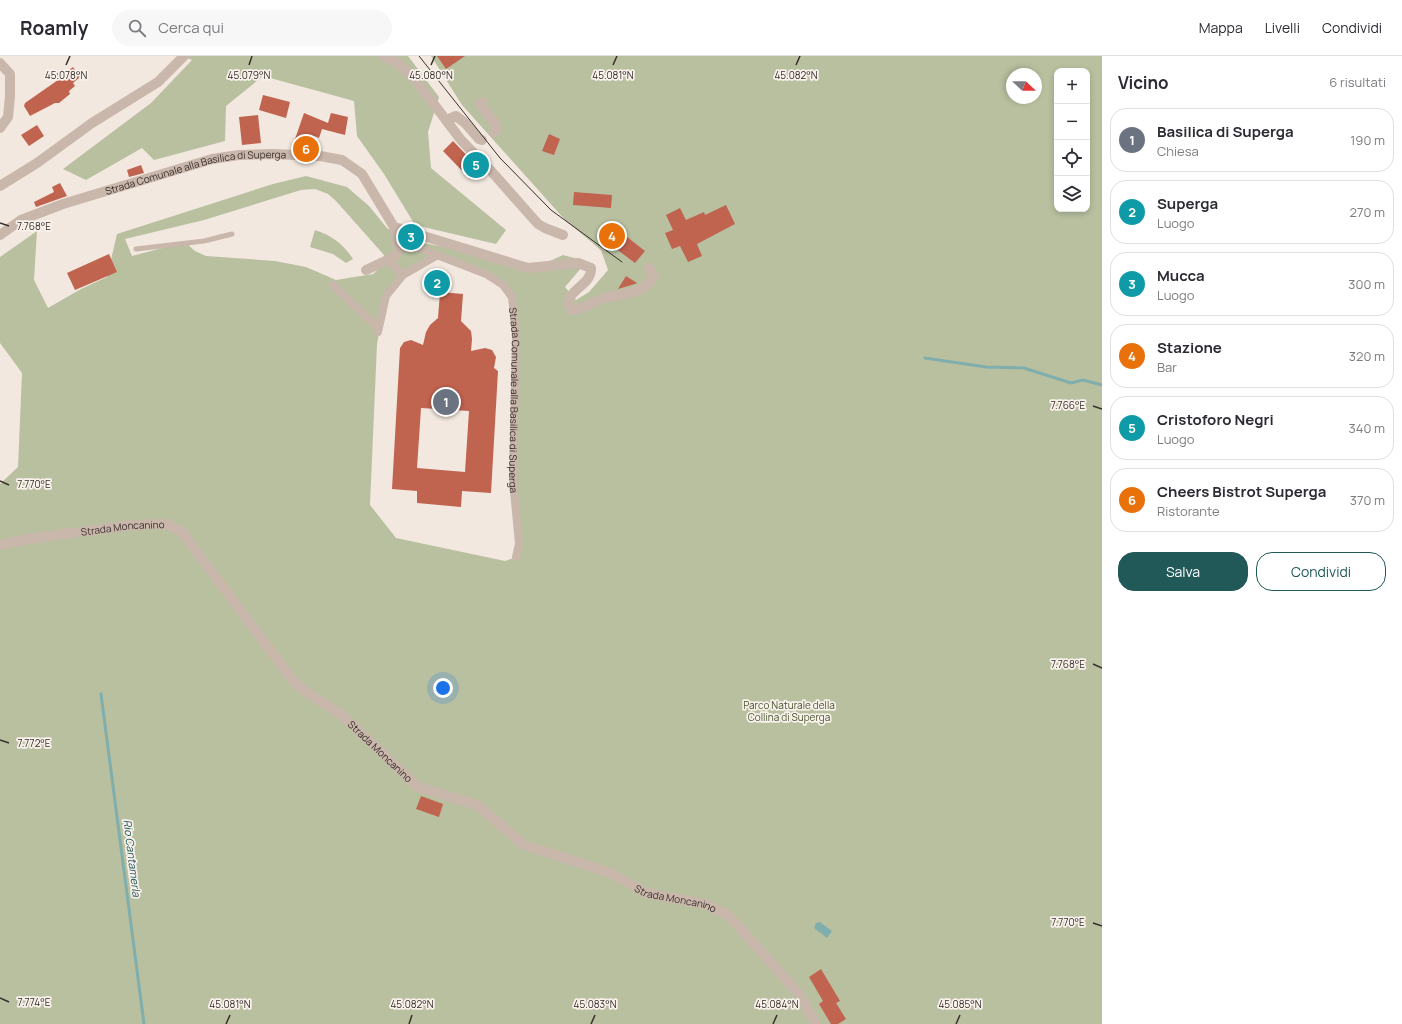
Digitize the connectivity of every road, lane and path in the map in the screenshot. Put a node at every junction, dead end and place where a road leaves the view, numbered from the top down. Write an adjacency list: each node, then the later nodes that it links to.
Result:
1 (184, 56): 9 (street)
2 (383, 56): 5 (street)
3 (0, 63): 6 (street)
4 (484, 102): 7 (street)
5 (449, 124): 8 (street); 12 (street)
6 (0, 128)
7 (494, 133)
8 (482, 140)
9 (0, 186)
10 (394, 227): 13 (street, Strada Comunale alla Basilica di Superga); 14 (street, Strada Comunale alla Basilica di Superga); 18 (street)
11 (232, 234): 15 (lane)
12 (563, 234)
13 (0, 235)
14 (398, 246): 16 (street, Strada Comunale alla Basilica di Superga); 17 (street)
15 (136, 249)
16 (436, 256): 20 (street); 23 (street, Strada Comunale alla Basilica di Superga)
17 (389, 260): 19 (street); 20 (street)
18 (649, 268)
19 (366, 270)
20 (403, 275): 21 (street)
21 (333, 285)
22 (0, 545): 24 (street, Strada Moncanino)
23 (516, 557)
24 (816, 1024)

